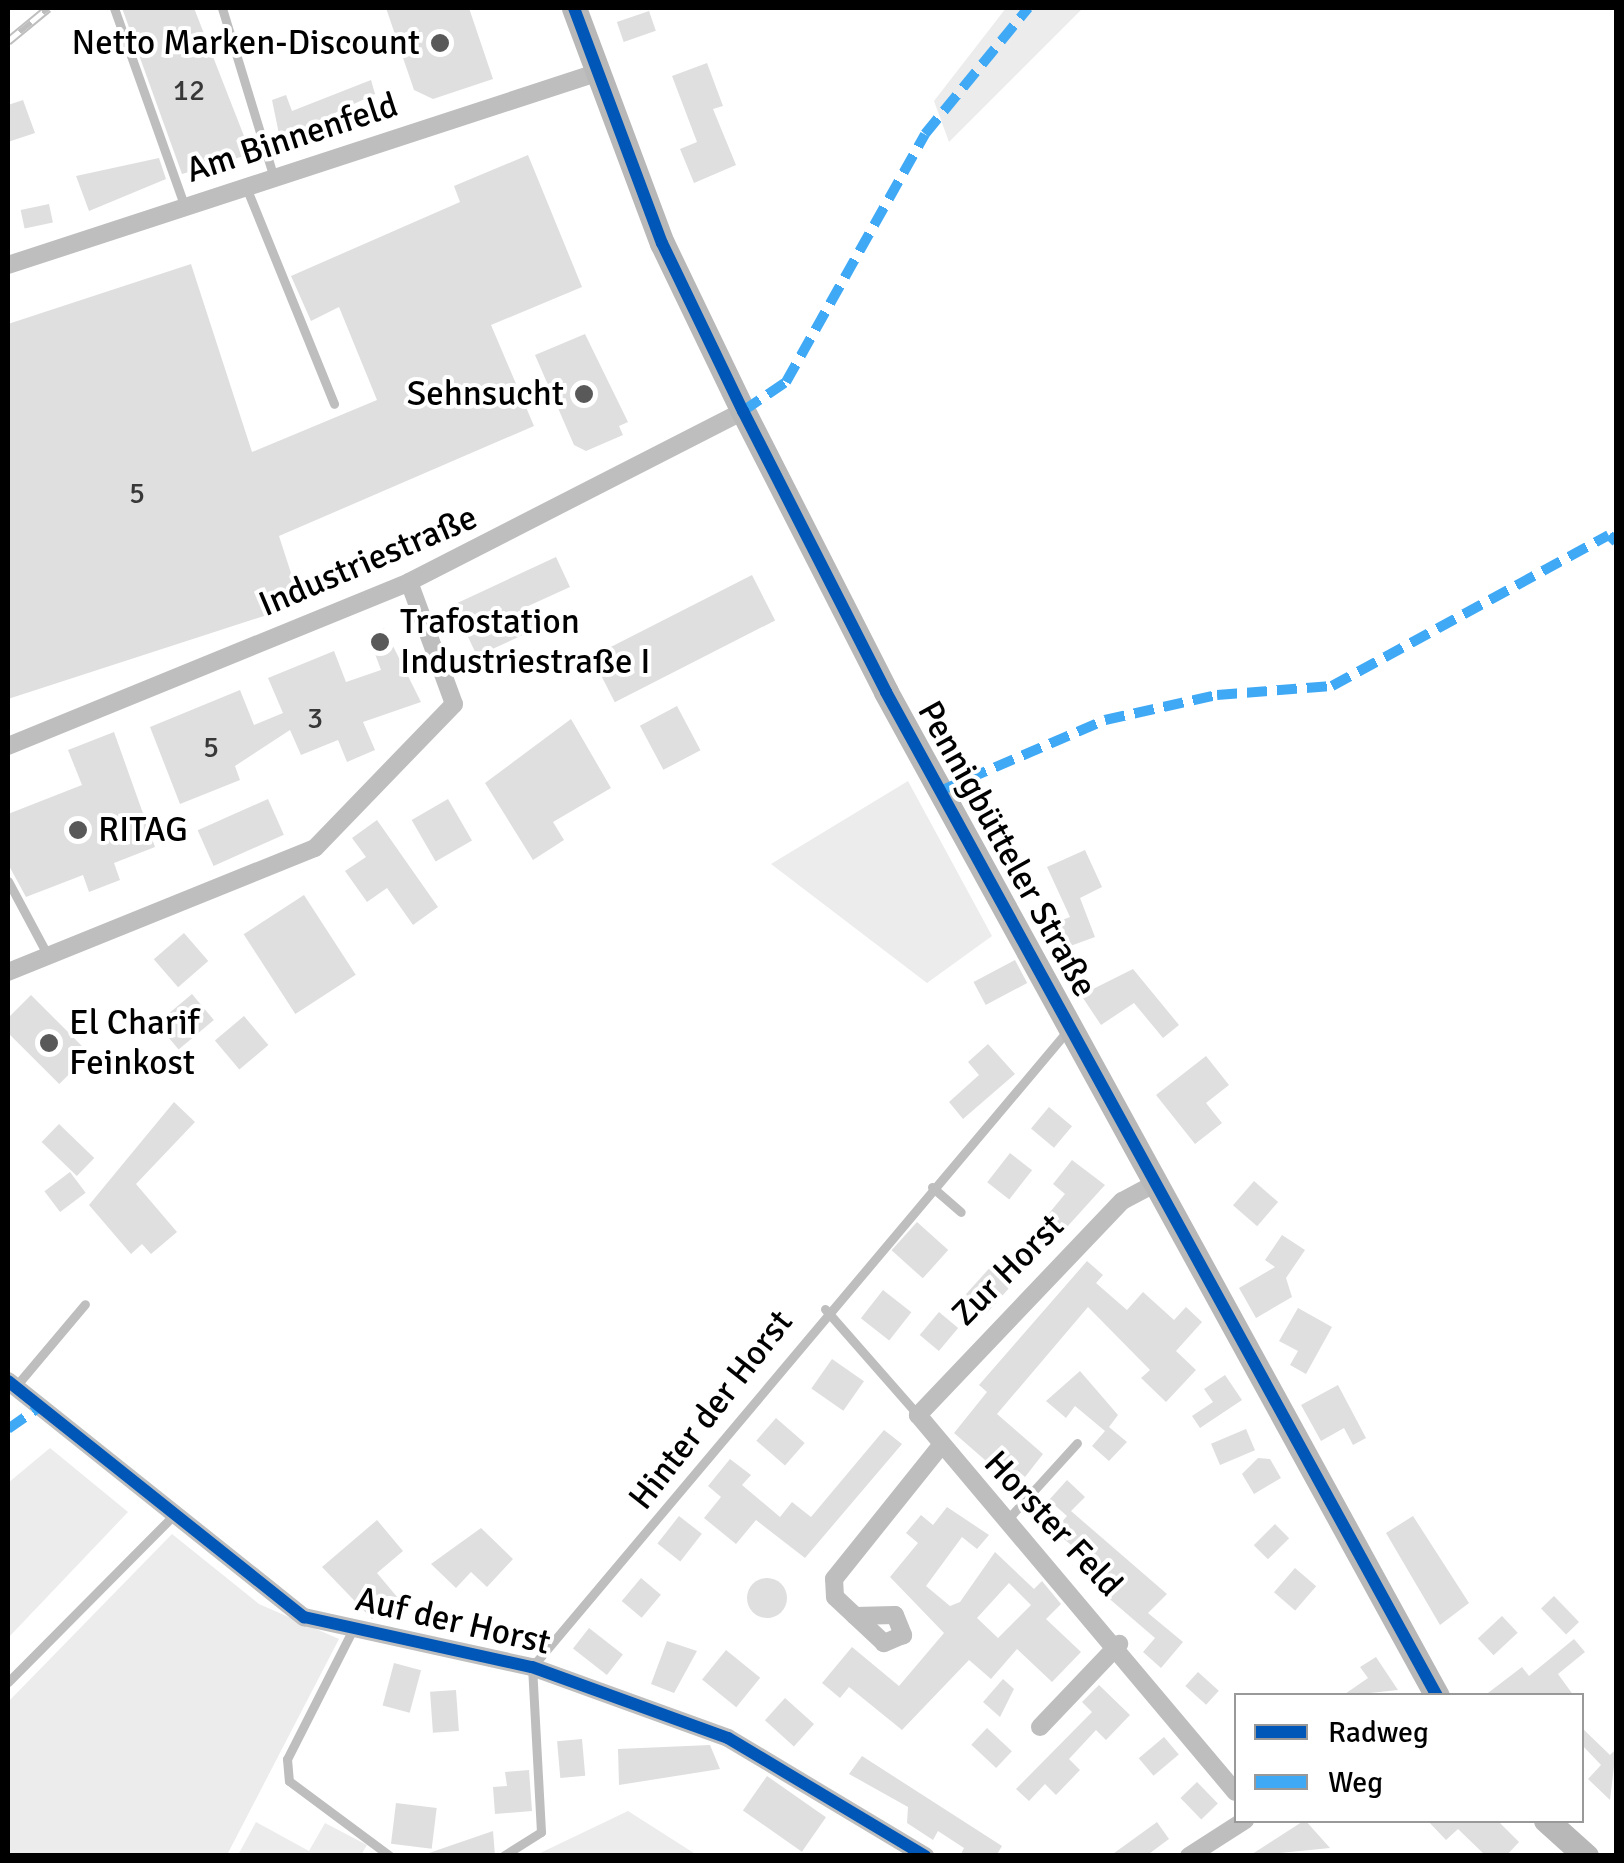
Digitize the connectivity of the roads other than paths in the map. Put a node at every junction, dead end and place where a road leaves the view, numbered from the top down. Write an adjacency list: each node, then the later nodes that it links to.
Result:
1 (114, 8): 7 (lane)
2 (222, 8): 5 (lane)
3 (574, 8): 4 (street, Pennigbütteler Straße)
4 (596, 72): 5 (street, Am Binnenfeld); 10 (street, Pennigbütteler Straße)
5 (274, 178): 6 (street, Am Binnenfeld)
6 (246, 187): 7 (street, Am Binnenfeld); 9 (lane)
7 (185, 207): 8 (street, Am Binnenfeld)
8 (8, 265)
9 (334, 404)
10 (743, 411): 11 (street, Industriestraße); 16 (street, Pennigbütteler Straße)
11 (409, 582): 12 (street, Industriestraße); 14 (street)
12 (8, 746)
13 (8, 881): 14 (lane)
14 (47, 954): 15 (street)
15 (8, 972)
16 (1070, 1028): 17 (street, Pennigbütteler Straße); 18 (lane, Hinter der Horst)
17 (1156, 1183): 23 (street, Zur Horst); 33 (street, Pennigbütteler Straße)
18 (932, 1187): 19 (lane); 21 (lane, Hinter der Horst)
19 (961, 1212)
20 (85, 1304): 22 (lane)
21 (825, 1309): 23 (lane, Horster Feld); 31 (lane, Hinter der Horst)
22 (11, 1384): 26 (street, Auf der Horst)
23 (918, 1416): 25 (street, Horster Feld)
24 (1076, 1443): 27 (lane)
25 (939, 1448): 27 (street, Horster Feld); 28 (street, Horster Feld)
26 (172, 1518): 29 (street, Auf der Horst); 32 (lane)
27 (1007, 1520): 30 (street, Horster Feld)
28 (854, 1616)
29 (353, 1629): 31 (street, Auf der Horst); 38 (lane)
30 (1119, 1644): 34 (street, Horster Feld); 35 (street, Horster Feld)
31 (532, 1667): 39 (lane); 40 (street, Auf der Horst)
32 (8, 1682)
33 (1436, 1693)
34 (1040, 1727)
35 (1234, 1789)
36 (1241, 1823): 41 (street)
37 (1549, 1823): 42 (street)
38 (390, 1856)
39 (503, 1856)
40 (925, 1856)
41 (1188, 1856)
42 (1586, 1856)

